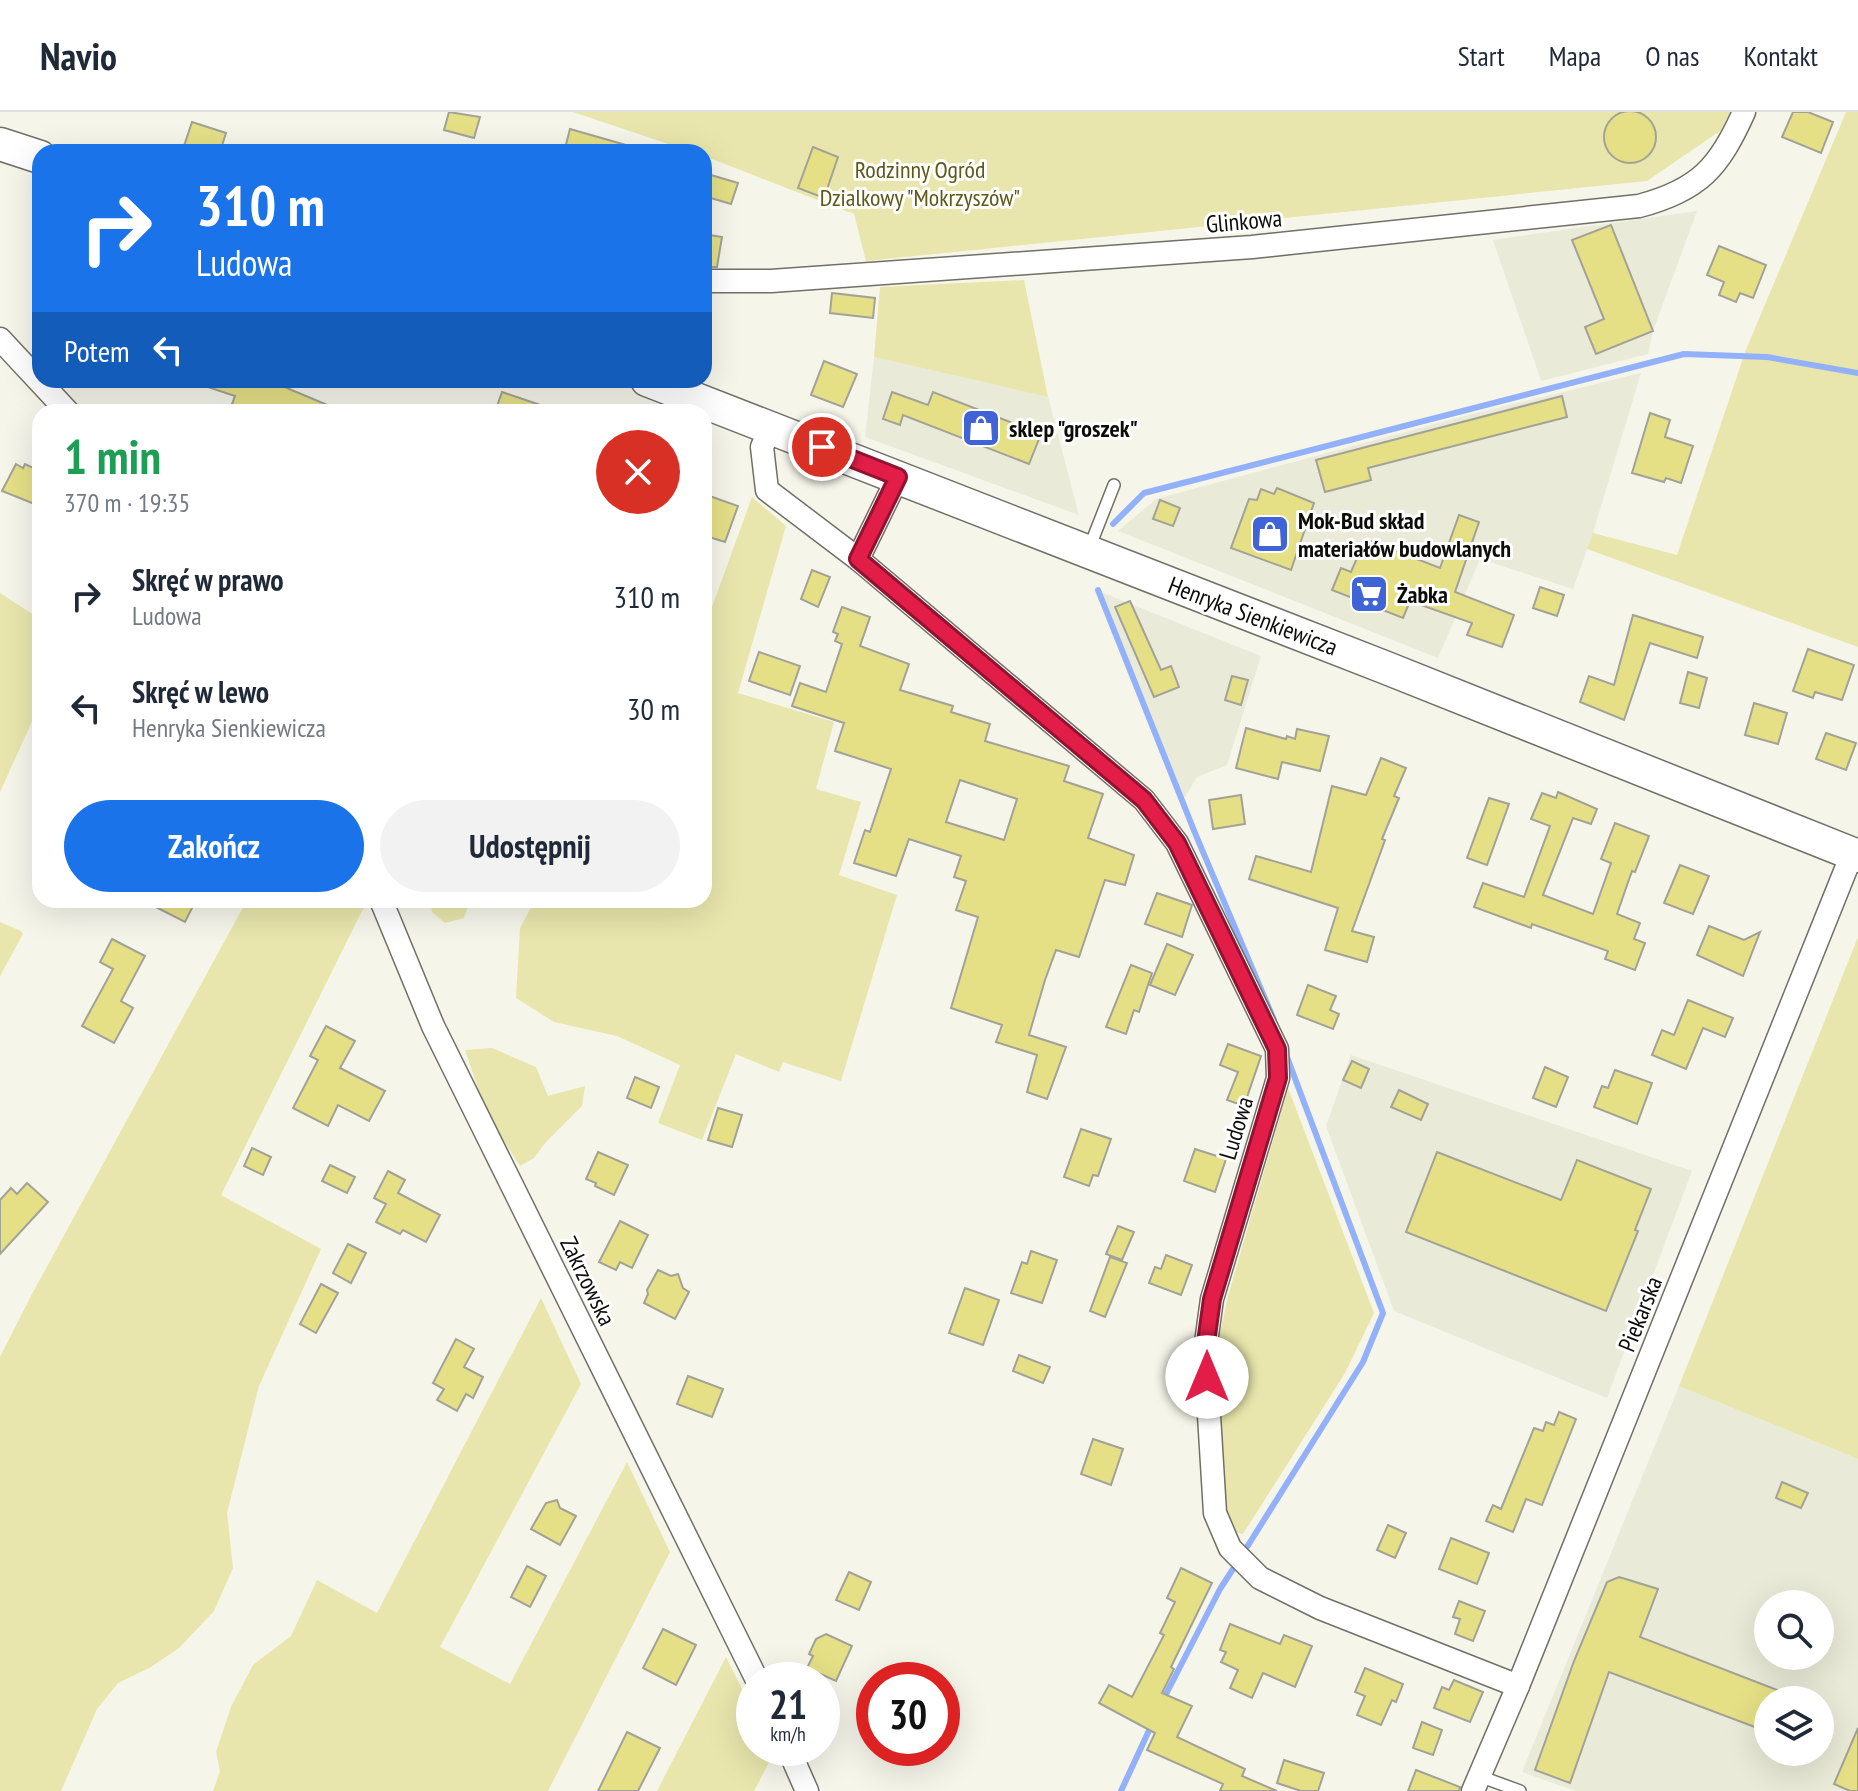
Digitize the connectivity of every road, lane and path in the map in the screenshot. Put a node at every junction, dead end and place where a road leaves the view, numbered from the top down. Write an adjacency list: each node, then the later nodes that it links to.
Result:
1 (1744, 112): 4 (street, Glinkowa)
2 (0, 144): 3 (main road)
3 (32, 154)
4 (712, 281)
5 (0, 339): 6 (street)
6 (32, 373)
7 (46, 388): 9 (street)
8 (668, 388): 10 (main road, Henryka Sienkiewicza)
9 (61, 404)
10 (710, 404)
11 (712, 405): 12 (main road, Henryka Sienkiewicza)
12 (771, 427): 13 (main road, Henryka Sienkiewicza); 16 (street, Ludowa)
13 (898, 477): 15 (main road, Henryka Sienkiewicza); 16 (street)
14 (1114, 485): 15 (lane)
15 (1088, 551): 17 (main road, Henryka Sienkiewicza)
16 (858, 559): 20 (street, Ludowa)
17 (1855, 855): 20 (street, Piekarska)
18 (384, 908): 19 (street, Zakrzowska)
19 (748, 1662)
20 (1518, 1686): 22 (street, Piekarska)
21 (796, 1766): 23 (street)
22 (1476, 1784): 24 (lane)
23 (807, 1791)
24 (1520, 1791)

